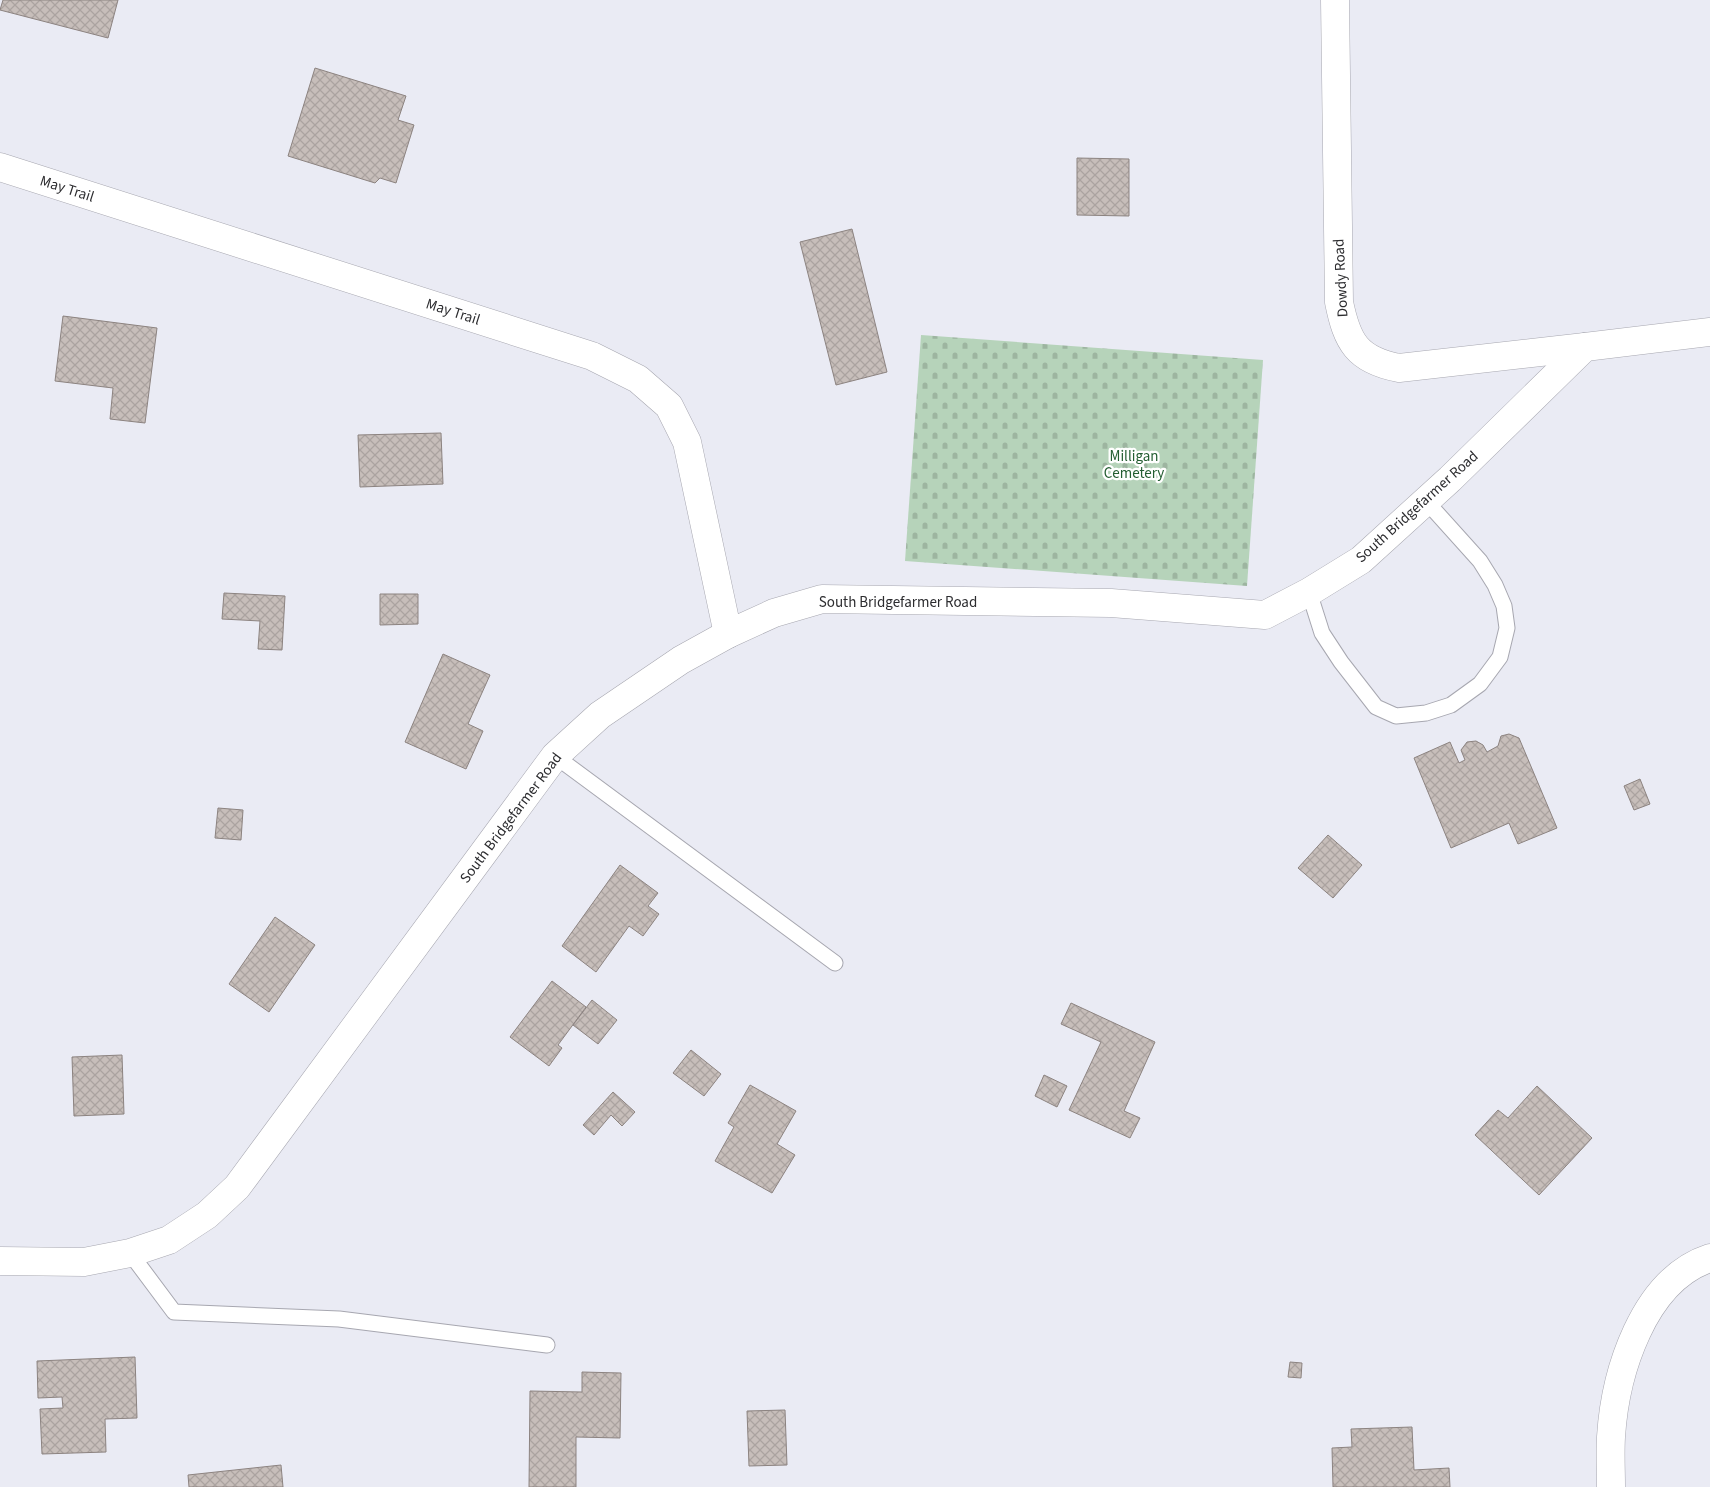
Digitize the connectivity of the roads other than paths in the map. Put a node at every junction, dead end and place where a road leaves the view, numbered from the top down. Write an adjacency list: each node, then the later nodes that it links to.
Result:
1 (1334, 0): 4 (street, Dowdy Road)
2 (0, 167): 7 (street, May Trail)
3 (1710, 332): 4 (street)
4 (1584, 347): 5 (street, South Bridgefarmer Road)
5 (1426, 501): 6 (street, South Bridgefarmer Road); 6 (lane)
6 (1309, 592): 7 (street, South Bridgefarmer Road)
7 (728, 634): 8 (street, South Bridgefarmer Road)
8 (556, 756): 9 (lane); 10 (street, South Bridgefarmer Road)
9 (835, 963)
10 (130, 1253): 12 (street, South Bridgefarmer Road); 13 (lane)
11 (1710, 1258): 14 (street)
12 (0, 1261)
13 (547, 1345)
14 (1611, 1487)

